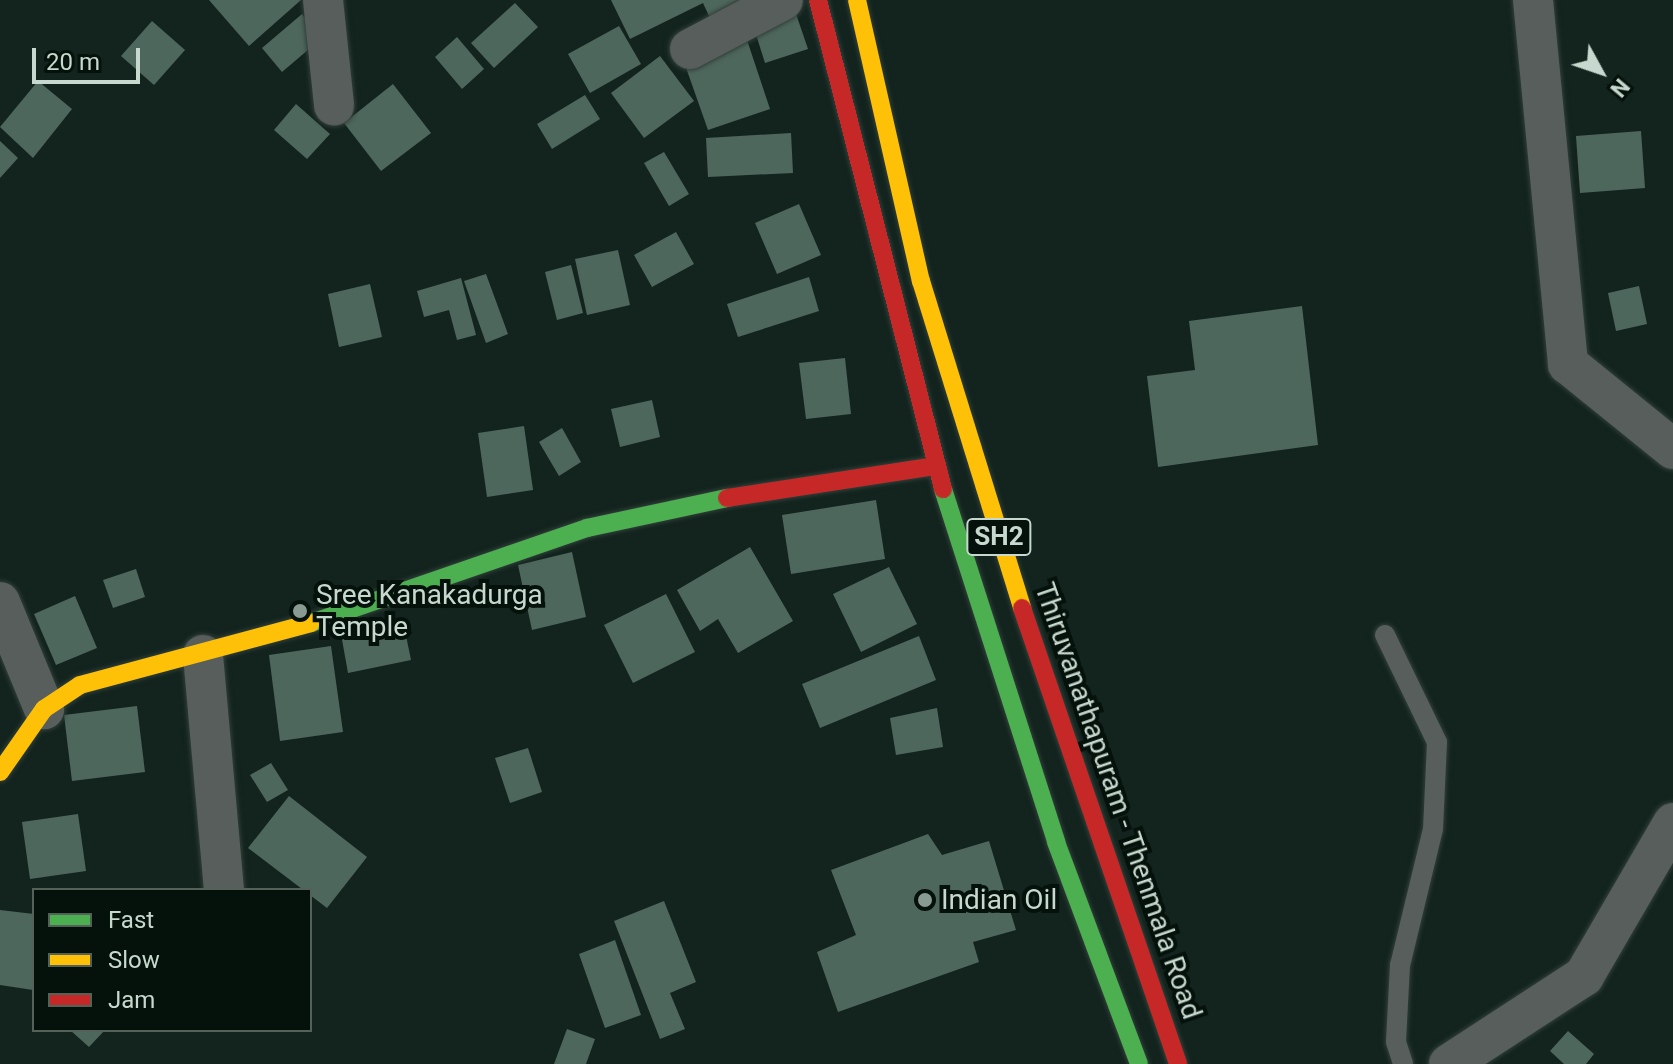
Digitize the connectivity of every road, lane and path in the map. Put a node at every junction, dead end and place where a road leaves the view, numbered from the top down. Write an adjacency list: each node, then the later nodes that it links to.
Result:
1 (323, 0): 7 (street)
2 (783, 0): 6 (street)
3 (818, 0): 9 (main road)
4 (857, 0): 11 (main road, Thiruvanathapuram - Thenmala Road / SH2)
5 (1533, 0): 8 (street)
6 (690, 49)
7 (334, 105)
8 (1673, 449)
9 (936, 466): 12 (main road); 14 (main road)
10 (0, 602): 15 (street)
11 (1020, 602): 12 (main road); 18 (main road, Thiruvanathapuram - Thenmala Road / SH2)
12 (982, 615): 19 (main road)
13 (1385, 635): 23 (lane)
14 (203, 655): 15 (main road); 20 (street)
15 (44, 709): 16 (main road)
16 (0, 772)
17 (1673, 823): 24 (street)
18 (1095, 827): 19 (main road); 22 (main road, Thiruvanathapuram - Thenmala Road / SH2)
19 (1056, 842): 21 (main road)
20 (224, 888)
21 (1139, 1064)
22 (1178, 1064)
23 (1403, 1064)
24 (1449, 1064)

